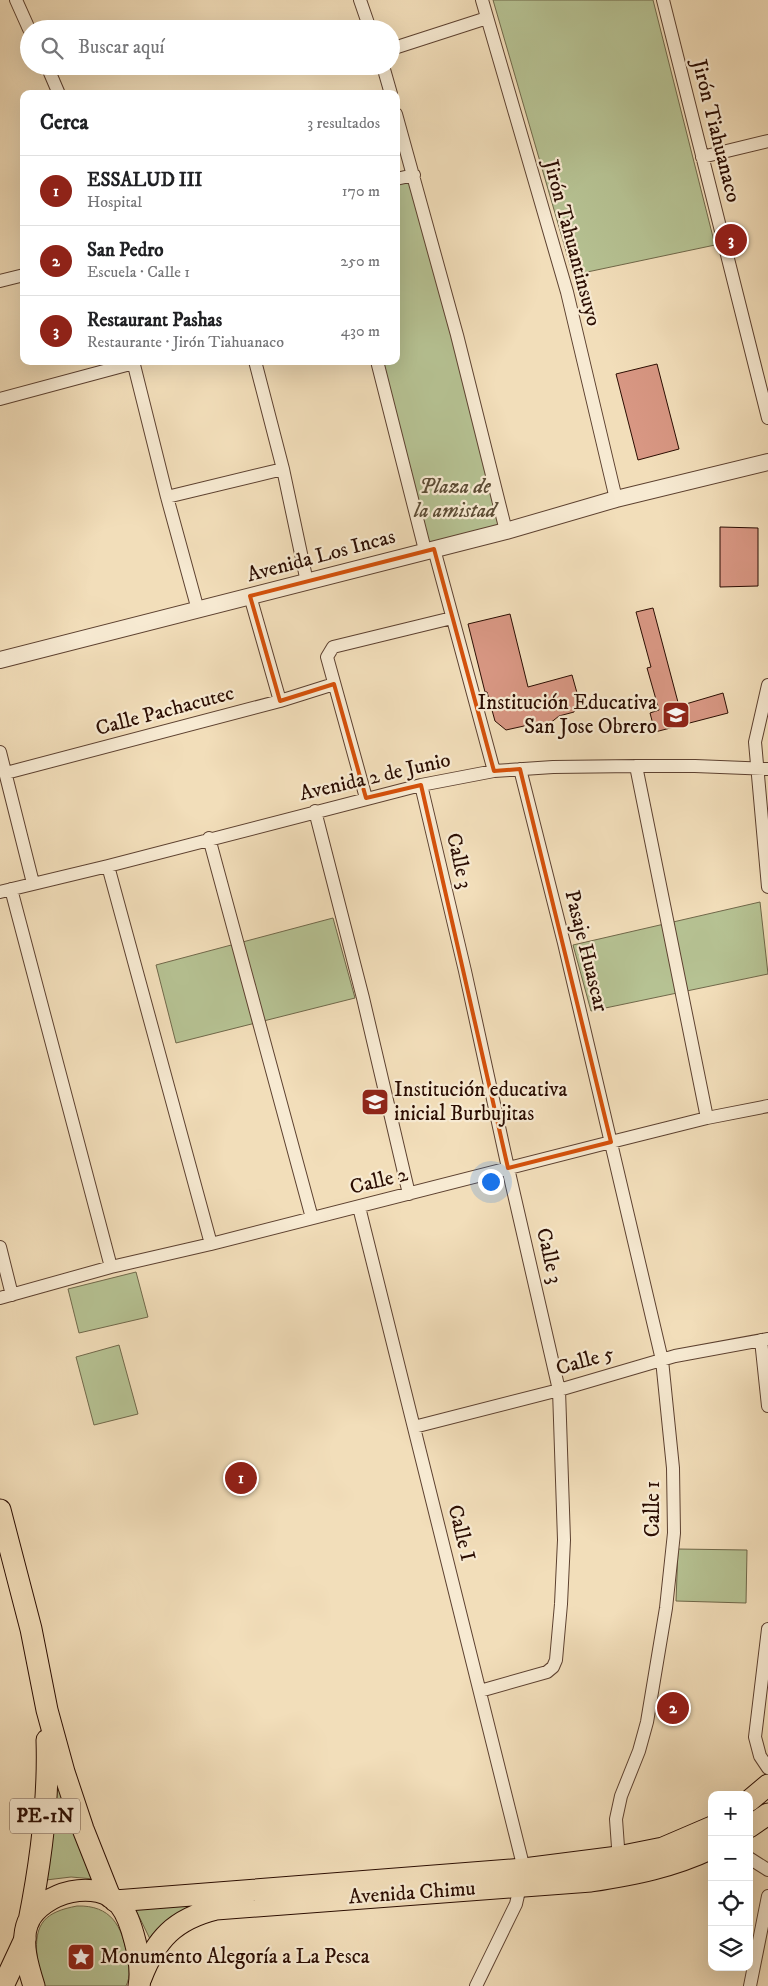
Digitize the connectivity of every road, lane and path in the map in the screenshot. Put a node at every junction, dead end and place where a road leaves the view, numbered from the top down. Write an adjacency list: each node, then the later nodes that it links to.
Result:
1 (16, 0): 6 (street)
2 (360, 0): 7 (street)
3 (482, 0): 5 (street, Jirón Tahuantinsuyo)
4 (663, 0): 15 (street, Jirón Tiahuanaco)
5 (487, 18): 8 (street); 29 (street, Jirón Tahuantinsuyo)
6 (25, 20)
7 (367, 20)
8 (400, 46)
9 (51, 75): 11 (street)
10 (385, 75): 12 (street)
11 (57, 90)
12 (389, 90)
13 (400, 128): 16 (street)
14 (768, 142): 15 (street)
15 (702, 157): 25 (street, Jirón Tiahuanaco)
16 (414, 175): 17 (street); 30 (street)
17 (400, 178)
18 (20, 276): 19 (street)
19 (0, 282)
20 (123, 365): 24 (street)
21 (135, 365): 28 (street)
22 (256, 365): 27 (street)
23 (378, 365): 31 (street)
24 (0, 399)
25 (768, 418)
26 (768, 462): 29 (street, Avenida Los Incas)
27 (283, 469): 28 (street); 32 (street)
28 (167, 497): 34 (street)
29 (616, 499): 30 (street, Avenida Los Incas)
30 (506, 531): 31 (street, Avenida Los Incas)
31 (430, 550): 32 (street, Avenida Los Incas); 35 (street)
32 (307, 582): 33 (street, Avenida Los Incas)
33 (250, 596): 34 (street, Avenida Los Incas); 39 (street)
34 (198, 610): 36 (street, Avenida Los Incas)
35 (452, 618): 37 (street); 44 (street)
36 (0, 660)
37 (334, 684): 39 (street, Calle Pachacutec); 47 (street)
38 (768, 685): 43 (street)
39 (280, 701): 45 (street, Calle Pachacutec)
40 (0, 752): 45 (street)
41 (636, 766): 42 (street, Avenida 2 de Junio); 43 (street, Avenida 2 de Junio); 55 (street)
42 (520, 769): 44 (street, Avenida 2 de Junio); 56 (street, Pasaje Huascar)
43 (762, 769): 52 (street)
44 (494, 771): 46 (street, Avenida 2 de Junio)
45 (6, 773): 51 (street)
46 (420, 785): 47 (street, Avenida 2 de Junio); 57 (street, Calle 3)
47 (366, 798): 48 (street, Avenida 2 de Junio)
48 (315, 811): 49 (street, Avenida 2 de Junio); 58 (street)
49 (210, 838): 50 (street, Avenida 2 de Junio); 60 (street)
50 (108, 866): 51 (street, Avenida 2 de Junio); 61 (street)
51 (33, 883): 53 (street, Avenida 2 de Junio)
52 (768, 887)
53 (5, 890): 63 (street)
54 (768, 1106): 55 (street, Calle 2)
55 (707, 1118): 56 (street, Calle 2)
56 (611, 1142): 57 (street, Calle 2); 66 (street, Calle 1)
57 (508, 1168): 58 (street, Calle 2); 67 (street, Calle 3)
58 (409, 1194): 59 (street, Calle 2)
59 (359, 1207): 60 (street, Calle 2); 69 (street, Calle I)
60 (312, 1218): 61 (street, Calle 2)
61 (211, 1244): 63 (street, Calle 2)
62 (0, 1247): 64 (street)
63 (111, 1267): 64 (street, Calle 2)
64 (6, 1296)
65 (765, 1340): 66 (street, Calle 5); 68 (street)
66 (662, 1360): 67 (street, Calle 5); 82 (street, Calle 1)
67 (559, 1390): 69 (street, Calle 5); 72 (street, Calle 3)
68 (768, 1406)
69 (414, 1427): 72 (street, Calle I)
70 (0, 1510): 73 (main road, PE-1N)
71 (768, 1629): 74 (street)
72 (480, 1692): 84 (street, Calle I)
73 (47, 1710): 85 (main road, PE-1N); 87 (main road, PE-1N)
74 (768, 1768)
75 (768, 1785): 76 (main road)
76 (753, 1798)
77 (768, 1814): 78 (main road)
78 (753, 1824)
79 (708, 1829): 82 (main road, Avenida Chimu)
80 (708, 1850): 82 (main road, Avenida Chimu)
81 (753, 1861): 83 (street)
82 (620, 1867): 84 (main road, Avenida Chimu)
83 (768, 1870)
84 (523, 1877): 85 (main road, Avenida Chimu); 88 (main road, Avenida Chimu); 91 (street)
85 (112, 1899): 87 (main road, Avenida Chimu); 88 (main road, PE-1N)
86 (768, 1902): 92 (street)
87 (27, 1930): 89 (main road); 90 (main road, PE-1N)
88 (140, 1982)
89 (3, 1986)
90 (34, 1986)
91 (476, 1986)
92 (750, 1986)

